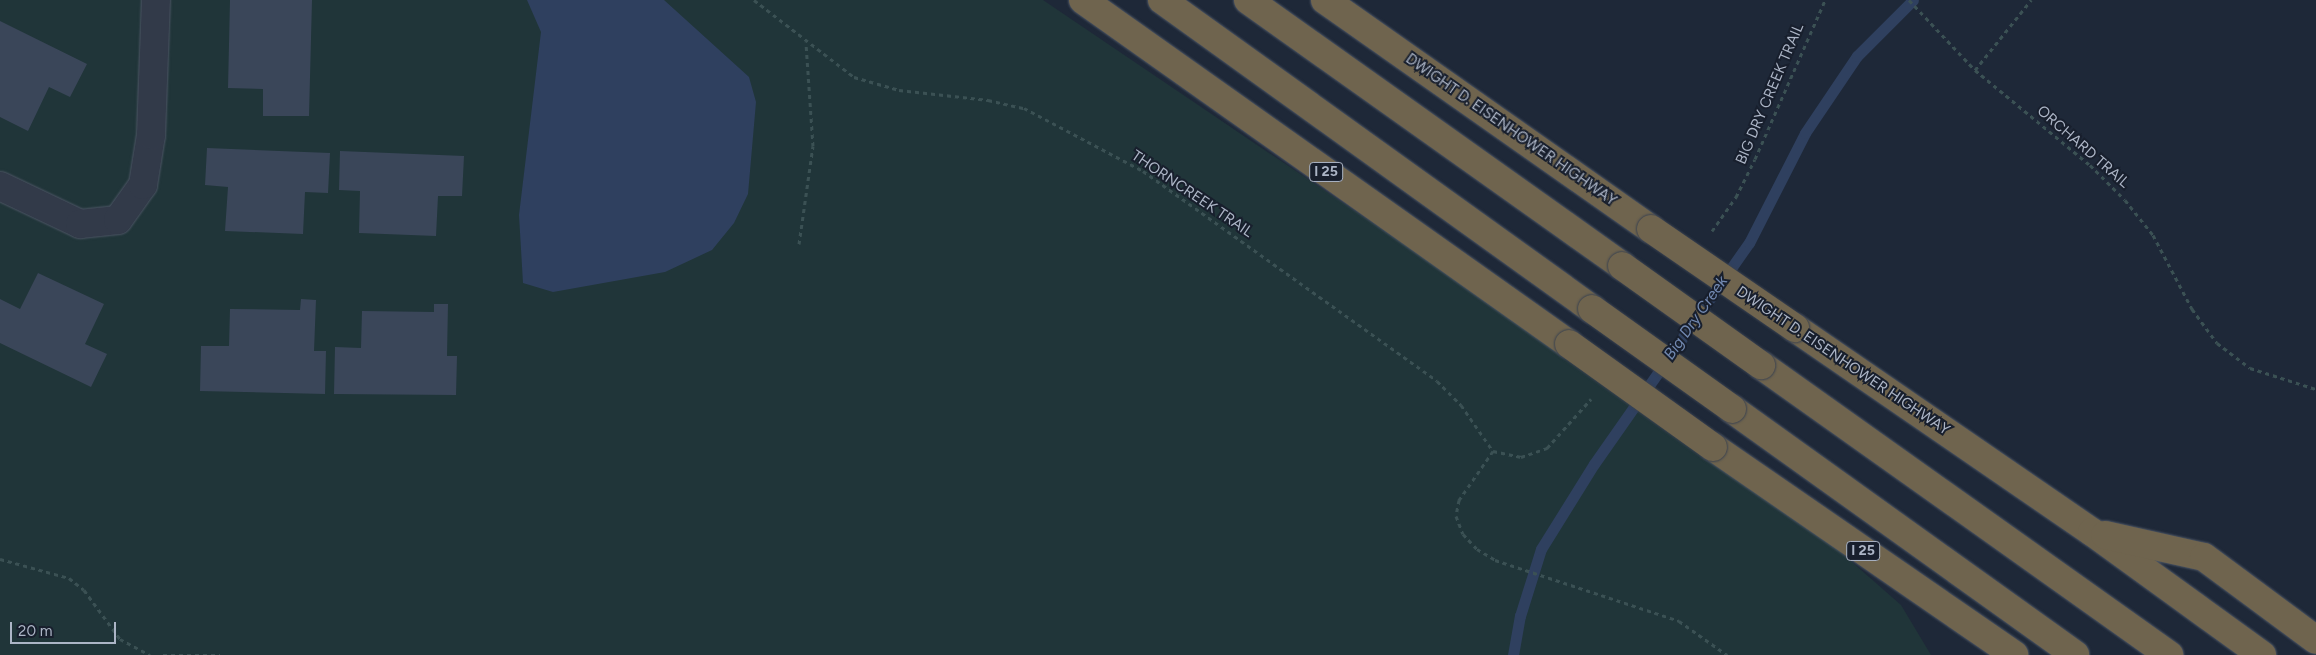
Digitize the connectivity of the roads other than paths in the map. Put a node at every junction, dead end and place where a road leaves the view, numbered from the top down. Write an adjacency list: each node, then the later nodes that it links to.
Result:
1 (156, 0): 6 (street)
2 (1083, 0): 9 (highway, I 25, bridge)
3 (1162, 0): 10 (highway, bridge)
4 (1248, 0): 11 (highway, bridge)
5 (1325, 0): 7 (highway, DWIGHT D. EISENHOWER HIGHWAY, bridge)
6 (0, 186)
7 (2092, 532): 8 (highway); 12 (highway, DWIGHT D. EISENHOWER HIGHWAY)
8 (2316, 640)
9 (2014, 655)
10 (2076, 655)
11 (2169, 655)
12 (2262, 655)

